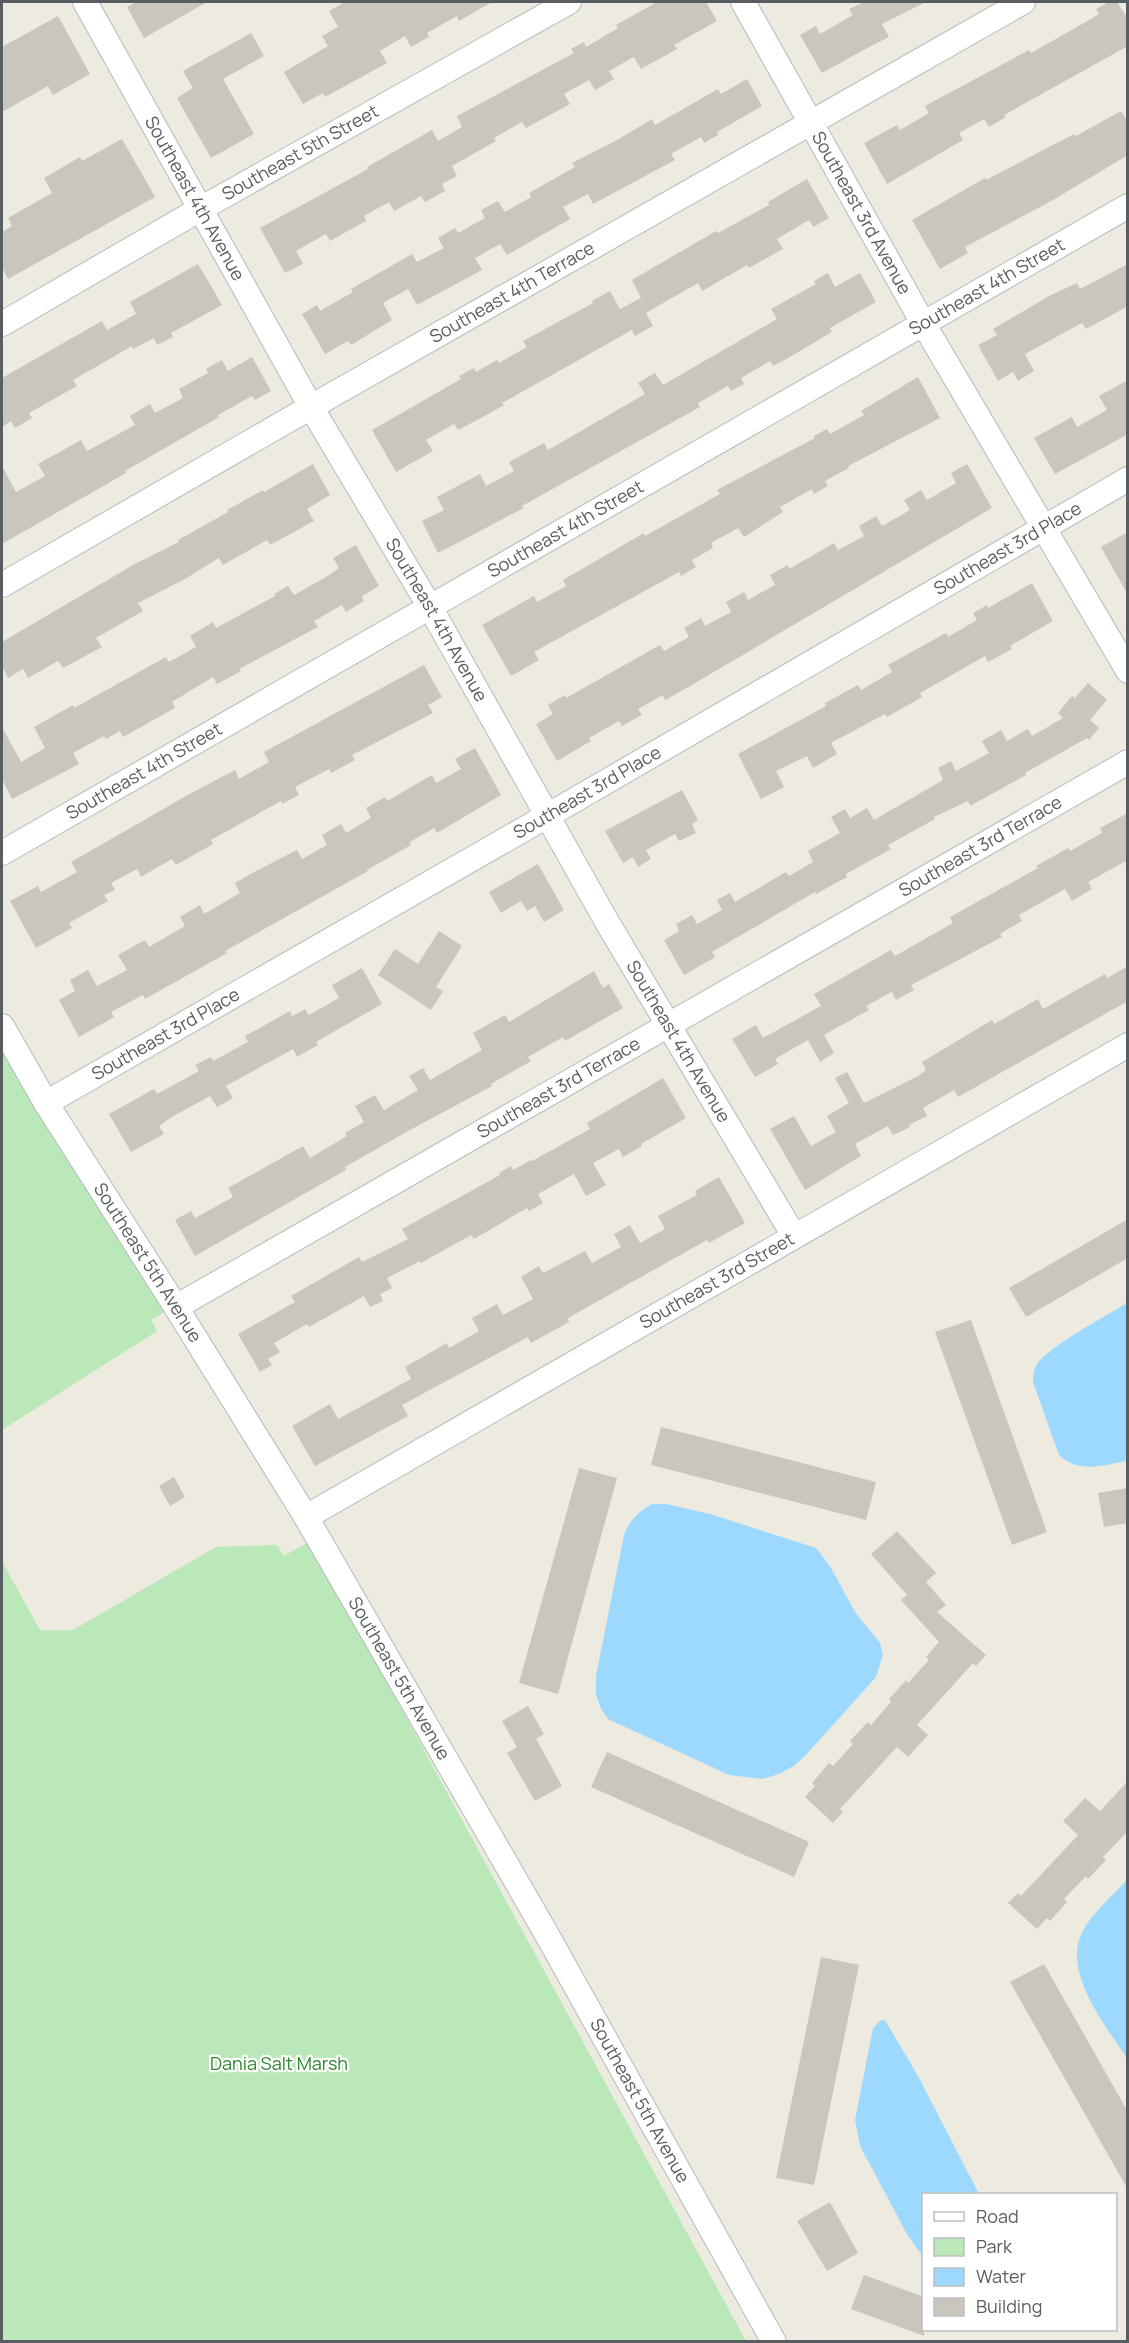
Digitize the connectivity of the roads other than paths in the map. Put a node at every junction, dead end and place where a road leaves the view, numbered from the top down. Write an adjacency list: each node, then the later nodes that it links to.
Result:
1 (85, 2): 7 (street, Southeast 4th Avenue)
2 (569, 2): 7 (street, Southeast 5th Street)
3 (743, 2): 5 (street, Southeast 3rd Avenue)
4 (1023, 2): 5 (street, Southeast 4th Terrace)
5 (811, 122): 8 (street, Southeast 3rd Avenue); 10 (street, Southeast 4th Terrace)
6 (1128, 206): 8 (street, Southeast 4th Street)
7 (202, 208): 9 (street, Southeast 5th Street); 10 (street, Southeast 4th Avenue)
8 (923, 323): 12 (street, Southeast 3rd Avenue); 14 (street, Southeast 4th Street)
9 (2, 324)
10 (311, 407): 13 (street, Southeast 4th Terrace); 14 (street, Southeast 4th Avenue)
11 (1128, 479): 12 (street, Southeast 3rd Place)
12 (1043, 526): 15 (street, Southeast 3rd Avenue); 17 (street, Southeast 3rd Place)
13 (2, 585)
14 (430, 607): 17 (street, Southeast 4th Avenue); 18 (street, Southeast 4th Street)
15 (1128, 671)
16 (1128, 762): 19 (street, Southeast 3rd Terrace)
17 (547, 816): 19 (street, Southeast 4th Avenue); 22 (street, Southeast 3rd Place)
18 (2, 852)
19 (668, 1025): 23 (street, Southeast 4th Avenue); 24 (street, Southeast 3rd Terrace)
20 (2, 1026): 22 (street, Southeast 5th Avenue)
21 (1128, 1045): 23 (street, Southeast 3rd Street)
22 (46, 1103): 24 (street, Southeast 5th Avenue)
23 (795, 1236): 25 (street, Southeast 3rd Street)
24 (176, 1306): 25 (street, Southeast 5th Avenue)
25 (306, 1517): 26 (street, Southeast 5th Avenue)
26 (774, 2342)

